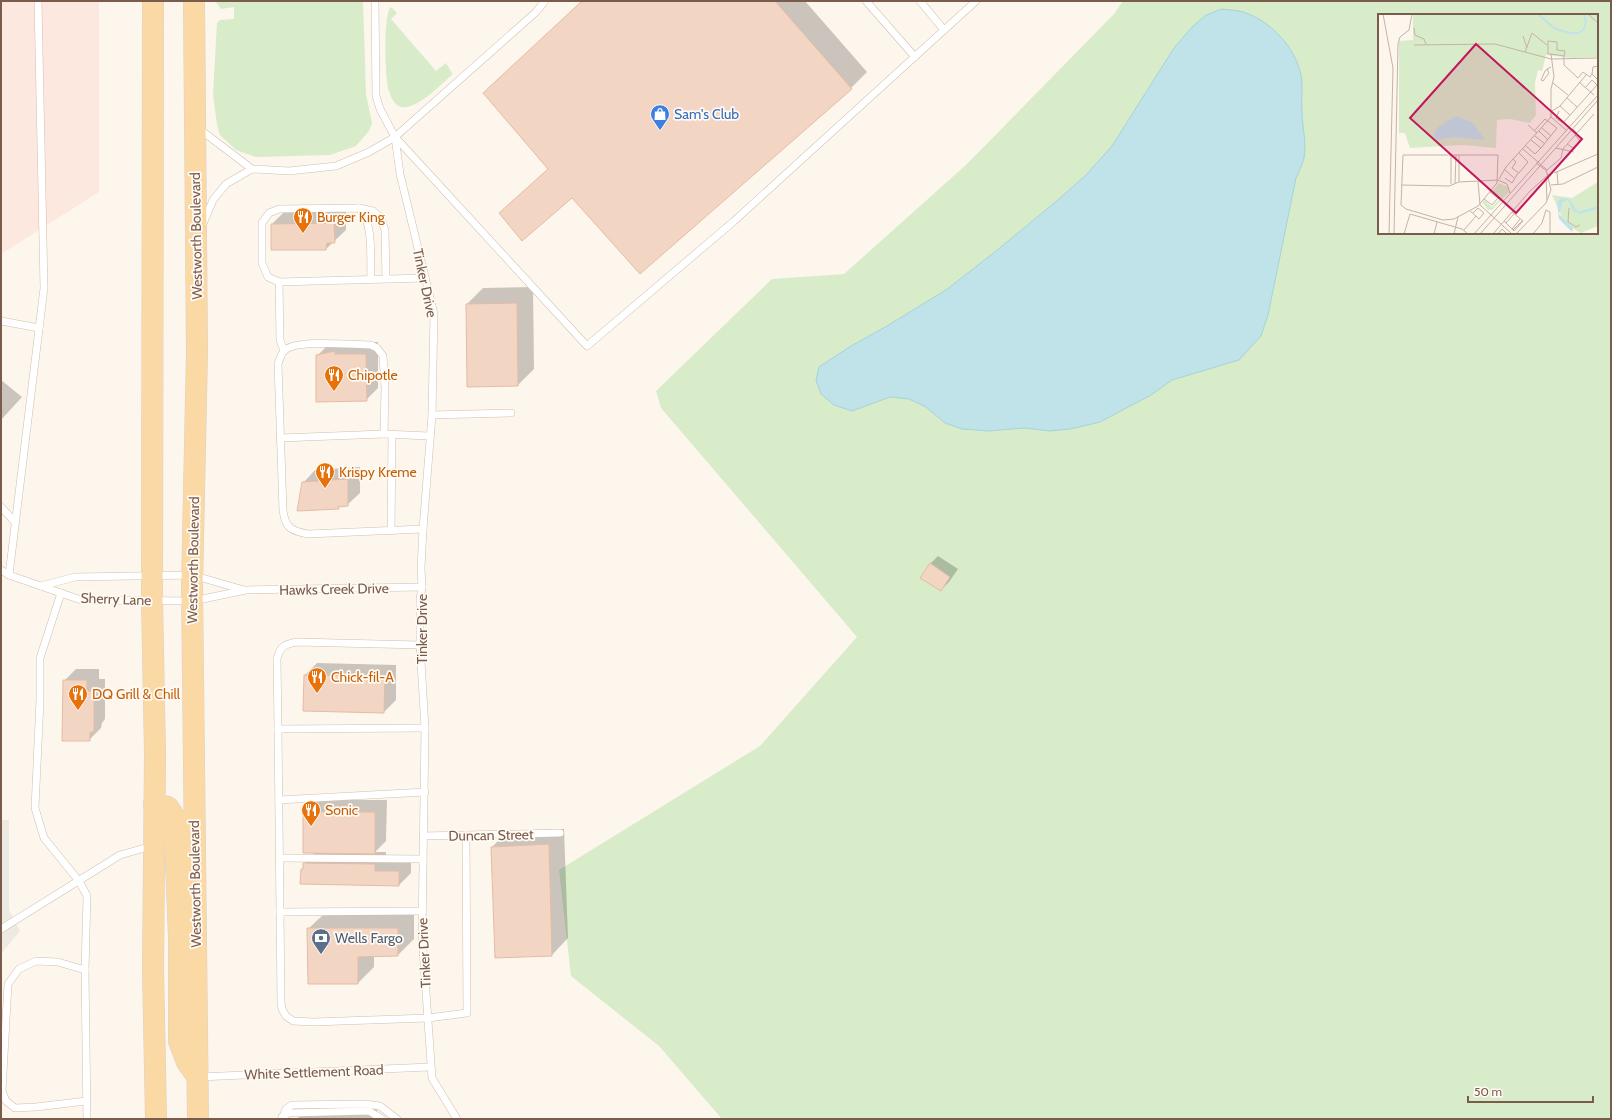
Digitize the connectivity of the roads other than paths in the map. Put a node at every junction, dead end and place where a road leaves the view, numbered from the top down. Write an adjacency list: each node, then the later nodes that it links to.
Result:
1 (38, 1): 21 (lane)
2 (153, 1): 35 (main road)
3 (194, 1): 11 (main road, Westworth Boulevard)
4 (375, 1): 12 (lane)
5 (545, 1): 12 (lane)
6 (866, 1): 10 (lane)
7 (920, 1): 9 (lane)
8 (976, 1): 9 (lane)
9 (944, 30): 10 (lane)
10 (915, 56): 12 (lane)
11 (194, 126): 13 (lane); 15 (main road, Westworth Boulevard)
12 (395, 137): 13 (lane); 16 (lane, Tinker Drive)
13 (252, 169): 15 (lane)
14 (359, 208): 17 (lane); 18 (lane); 19 (lane)
15 (197, 236): 36 (main road, Westworth Boulevard)
16 (426, 278): 18 (lane); 24 (lane, Tinker Drive)
17 (371, 279): 18 (lane); 19 (lane)
18 (386, 279)
19 (279, 282): 22 (lane)
20 (1, 321): 21 (lane)
21 (39, 328): 30 (lane)
22 (284, 351): 25 (lane); 28 (lane)
23 (511, 414): 24 (lane)
24 (432, 415): 27 (lane, Tinker Drive)
25 (384, 434): 26 (lane); 28 (lane)
26 (392, 434): 27 (lane); 32 (lane)
27 (429, 436): 31 (lane, Tinker Drive)
28 (280, 438): 32 (lane)
29 (1, 507): 30 (lane)
30 (15, 522): 34 (lane)
31 (423, 528): 32 (lane); 38 (lane, Tinker Drive)
32 (391, 531)
33 (1, 570): 34 (lane, Sherry Lane)
34 (9, 575): 37 (lane, Sherry Lane)
35 (152, 575): 36 (lane, Sherry Lane); 37 (lane, Sherry Lane); 41 (main road)
36 (192, 575): 39 (lane, Hawks Creek Drive); 42 (main road, Westworth Boulevard)
37 (41, 586): 40 (lane, Sherry Lane)
38 (422, 587): 39 (lane, Hawks Creek Drive); 43 (lane, Tinker Drive)
39 (246, 590): 42 (lane, Hawks Creek Drive)
40 (61, 593): 41 (lane, Sherry Lane); 55 (lane)
41 (152, 600): 42 (lane, Sherry Lane); 48 (main road)
42 (193, 601): 62 (main road, Westworth Boulevard)
43 (420, 645): 44 (lane, Tinker Drive); 45 (lane)
44 (425, 728): 45 (lane); 46 (lane, Tinker Drive)
45 (278, 729): 47 (lane)
46 (425, 792): 47 (lane); 51 (lane, Tinker Drive)
47 (279, 800): 53 (lane)
48 (154, 804): 52 (main road); 62 (main road)
49 (560, 833): 50 (lane, Duncan Street)
50 (466, 835): 51 (lane, Duncan Street); 60 (lane)
51 (423, 836): 54 (lane, Tinker Drive)
52 (154, 845): 55 (lane); 66 (main road)
53 (279, 858): 54 (lane); 57 (lane)
54 (423, 859): 56 (lane, Tinker Drive)
55 (79, 881): 58 (lane); 59 (lane)
56 (422, 911): 57 (lane); 60 (lane, Tinker Drive)
57 (280, 912): 60 (lane)
58 (1, 929)
59 (85, 970): 63 (lane); 63 (lane)
60 (428, 1018): 61 (lane, Tinker Drive)
61 (430, 1067): 62 (lane, White Settlement Road); 70 (lane, Tinker Drive)
62 (197, 1077): 67 (main road, Westworth Boulevard)
63 (86, 1100): 65 (lane)
64 (282, 1118): 68 (lane); 69 (lane)
65 (87, 1119)
66 (156, 1119)
67 (198, 1119)
68 (382, 1119)
69 (397, 1119)
70 (457, 1119)

